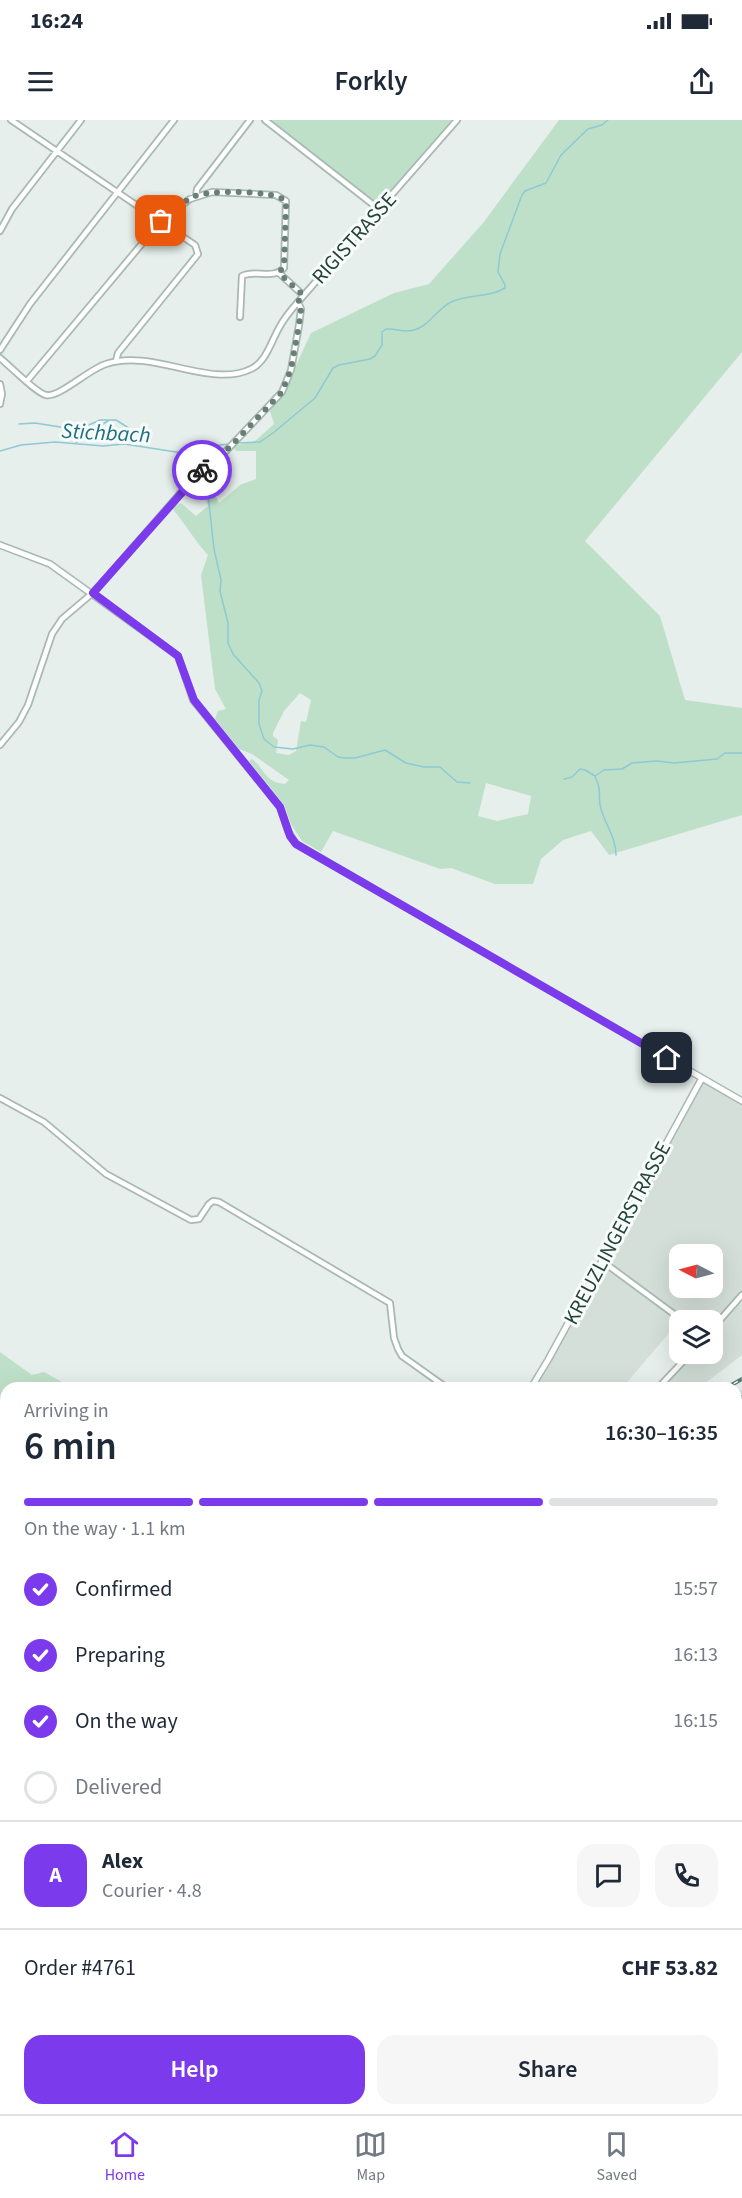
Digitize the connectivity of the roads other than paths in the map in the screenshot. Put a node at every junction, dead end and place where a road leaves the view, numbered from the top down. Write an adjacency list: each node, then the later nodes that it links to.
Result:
1 (11, 120): 7 (street)
2 (81, 120): 7 (street)
3 (174, 120): 8 (street)
4 (250, 120): 9 (street)
5 (265, 120): 10 (street)
6 (457, 120): 10 (street, RIGISTRASSE)
7 (57, 151): 8 (street); 12 (street)
8 (118, 193): 11 (street); 17 (street)
9 (196, 196): 11 (street); 13 (street)
10 (380, 210): 14 (street, RIGISTRASSE)
11 (161, 221): 19 (street); 20 (street)
12 (0, 231)
13 (279, 273): 14 (street); 16 (street)
14 (303, 295): 15 (street, RIGISTRASSE)
15 (298, 302): 19 (street, RIGISTRASSE); 24 (street)
16 (240, 317)
17 (0, 350)
18 (0, 358): 20 (street, RIGISTRASSE)
19 (117, 361): 20 (street, RIGISTRASSE)
20 (27, 381)
21 (0, 384): 22 (street)
22 (0, 404)
23 (0, 545): 24 (street)
24 (93, 593): 25 (street); 26 (street)
25 (0, 745)
26 (702, 1077): 28 (street); 29 (street, KREUZLINGERSTRASSE)
27 (0, 1098): 34 (street)
28 (742, 1101)
29 (602, 1261): 31 (street); 35 (street, KREUZLINGERSTRASSE)
30 (742, 1295): 32 (street)
31 (669, 1310)
32 (723, 1317)
33 (681, 1364): 36 (street)
34 (439, 1382)
35 (534, 1382)
36 (664, 1382)

